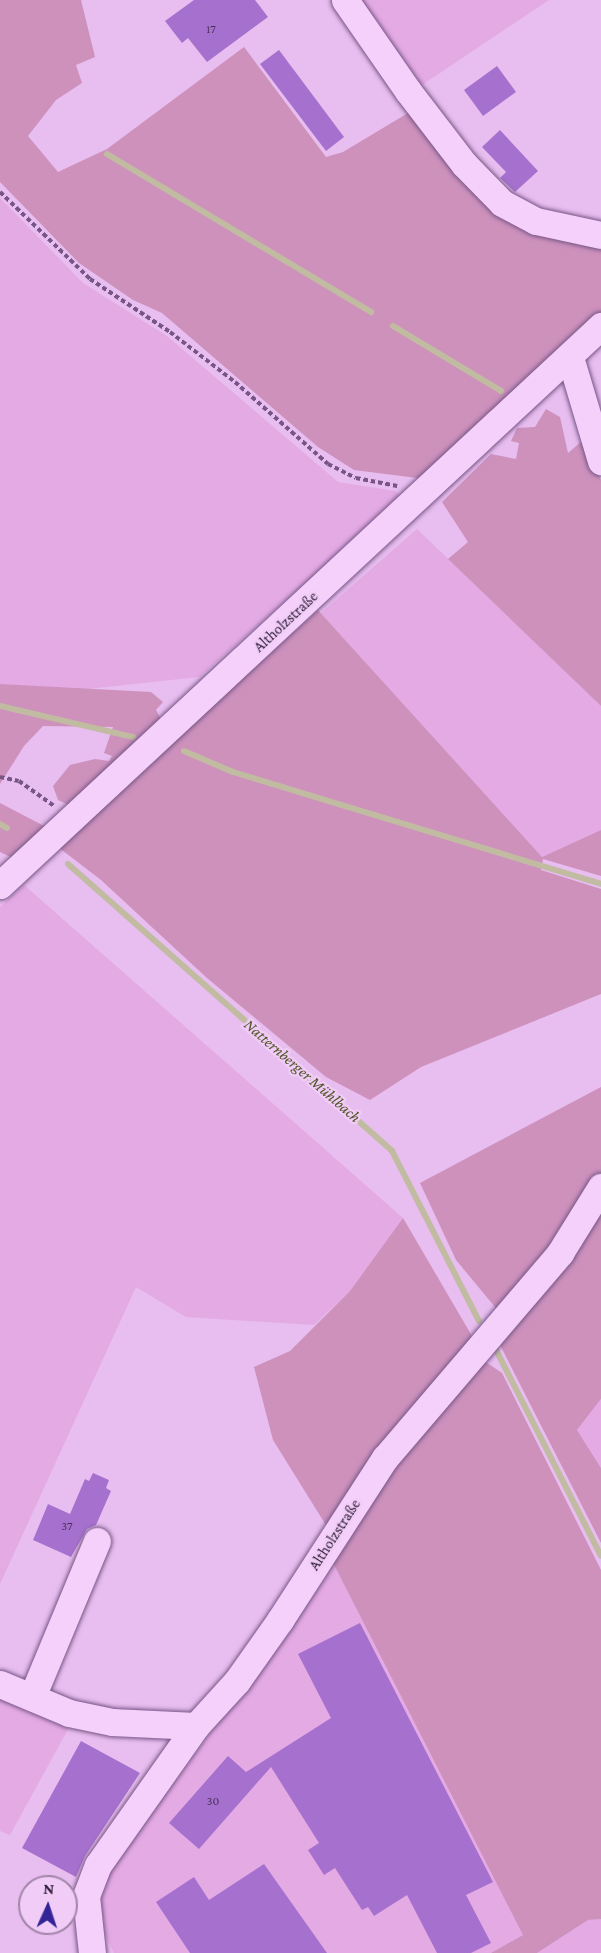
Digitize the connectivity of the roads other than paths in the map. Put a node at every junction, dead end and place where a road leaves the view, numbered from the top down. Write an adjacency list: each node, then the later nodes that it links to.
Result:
1 (345, 0): 2 (street)
2 (601, 235)
3 (601, 326): 4 (street, Altholzstraße)
4 (570, 357): 5 (street); 6 (street, Altholzstraße)
5 (601, 461)
6 (0, 885)
7 (601, 1187): 11 (street, Altholzstraße)
8 (97, 1541): 10 (street)
9 (0, 1684): 10 (street)
10 (32, 1697): 11 (street)
11 (196, 1726): 12 (street, Altholzstraße)
12 (92, 1953)

